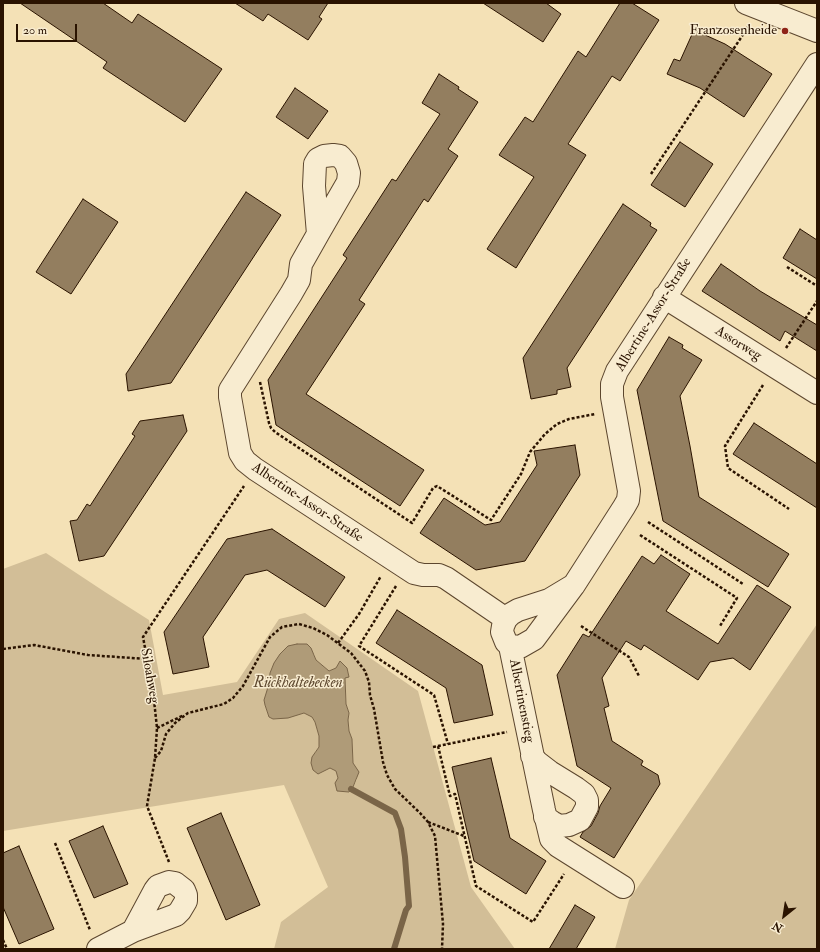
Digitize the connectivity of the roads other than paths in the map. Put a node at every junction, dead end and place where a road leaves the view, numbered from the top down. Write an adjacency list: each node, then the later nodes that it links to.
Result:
1 (753, 6): 2 (street)
2 (817, 31)
3 (817, 64): 5 (street, Albertine-Assor-Straße)
4 (318, 234): 8 (street, Albertine-Assor-Straße)
5 (664, 297): 6 (street, Assorweg); 7 (street, Albertine-Assor-Straße)
6 (815, 391)
7 (574, 585): 8 (street, Albertine-Assor-Straße); 9 (street, Albertine-Assor-Straße)
8 (506, 619): 9 (street)
9 (510, 646): 10 (street, Albertinenstieg)
10 (532, 756): 11 (street, Albertinenstieg); 11 (street, Albertinenstieg)
11 (545, 817): 12 (street, Albertinenstieg)
12 (623, 887)
13 (133, 931): 13 (street); 14 (street)
14 (98, 949)

